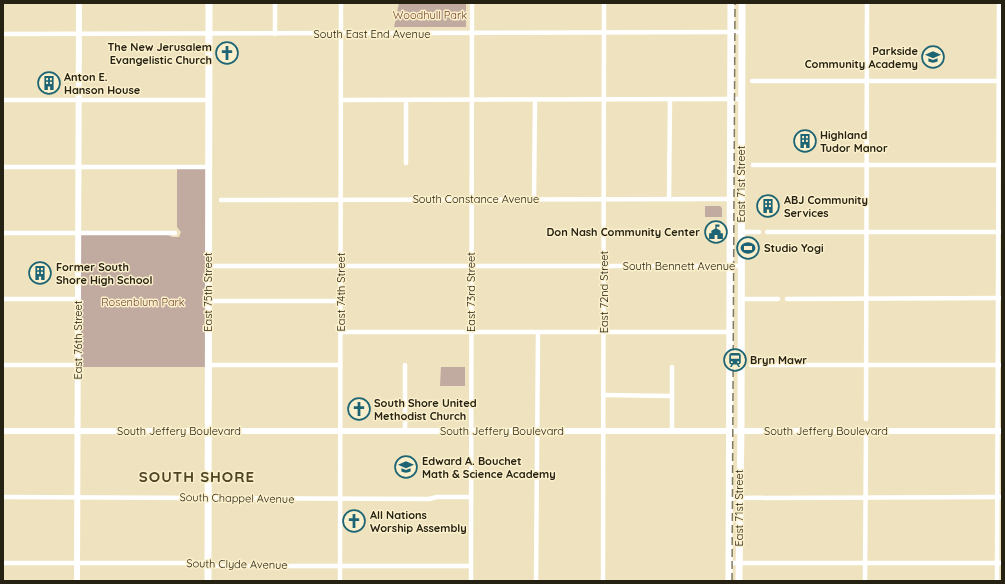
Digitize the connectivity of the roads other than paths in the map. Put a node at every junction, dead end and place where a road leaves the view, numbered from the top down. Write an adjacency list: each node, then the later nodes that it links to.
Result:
1 (78, 3): 16 (street, East 76th Street)
2 (209, 3): 17 (main road, East 75th Street)
3 (275, 3): 18 (street)
4 (341, 3): 19 (street, East 74th Street)
5 (472, 3): 20 (street, East 73rd Street)
6 (604, 3): 14 (street, East 72nd Street)
7 (731, 3): 11 (main road, East 71st Street)
8 (742, 3): 12 (main road, East 71st Street)
9 (867, 3): 22 (street)
10 (999, 3): 13 (street)
11 (731, 32): 12 (street, South East End Avenue); 14 (street, South East End Avenue); 25 (main road, East 71st Street)
12 (742, 32): 26 (main road, East 71st Street)
13 (1000, 32): 23 (street)
14 (604, 33): 20 (street, South East End Avenue); 35 (street, East 72nd Street)
15 (3, 34): 16 (street, South East End Avenue)
16 (78, 34): 17 (street, South East End Avenue); 29 (street, East 76th Street)
17 (209, 34): 18 (street, South East End Avenue); 30 (main road, East 75th Street)
18 (275, 34): 19 (street, South East End Avenue)
19 (341, 34): 20 (street, South East End Avenue); 31 (street, East 74th Street)
20 (472, 34): 33 (street, East 73rd Street)
21 (752, 81): 22 (street)
22 (867, 81): 23 (street); 40 (street)
23 (999, 81): 27 (street)
24 (670, 99): 25 (street); 35 (street); 49 (street)
25 (730, 99): 26 (street); 37 (main road, East 71st Street)
26 (741, 99): 38 (main road, East 71st Street)
27 (1000, 99): 41 (street)
28 (3, 100): 29 (street)
29 (78, 100): 30 (street); 43 (street, East 76th Street)
30 (209, 100): 44 (main road, East 75th Street)
31 (341, 100): 32 (street); 45 (street, East 74th Street)
32 (406, 100): 33 (street); 36 (street)
33 (472, 100): 34 (street); 46 (street, East 73rd Street)
34 (535, 100): 35 (street); 47 (street)
35 (604, 100): 48 (street, East 72nd Street)
36 (406, 162)
37 (730, 165): 38 (street); 50 (main road, East 71st Street)
38 (741, 165): 52 (main road, East 71st Street)
39 (753, 165): 40 (street)
40 (867, 165): 41 (street); 55 (street)
41 (1000, 165): 56 (street)
42 (3, 167): 43 (street)
43 (78, 167): 44 (street); 58 (street, East 76th Street)
44 (209, 167): 61 (main road, East 75th Street)
45 (341, 199): 46 (street, South Constance Avenue); 51 (street, South Constance Avenue); 60 (street, East 74th Street)
46 (472, 199): 47 (street, South Constance Avenue); 62 (street, East 73rd Street)
47 (534, 199): 48 (street, South Constance Avenue)
48 (604, 199): 49 (street, South Constance Avenue); 63 (street, East 72nd Street)
49 (669, 199): 50 (street, South Constance Avenue)
50 (730, 199): 64 (main road, East 71st Street)
51 (222, 200)
52 (740, 232): 53 (street); 65 (main road, East 71st Street)
53 (759, 232)
54 (767, 232): 55 (street)
55 (867, 232): 56 (street); 66 (street)
56 (1000, 232): 67 (street)
57 (3, 233): 58 (street)
58 (78, 233): 59 (street); 69 (street, East 76th Street)
59 (175, 233)
60 (341, 265): 61 (street, South Bennett Avenue); 62 (street, South Bennett Avenue); 74 (street, East 74th Street)
61 (208, 266): 73 (main road, East 75th Street)
62 (472, 266): 63 (street, South Bennett Avenue); 76 (street, East 73rd Street)
63 (604, 266): 64 (street, South Bennett Avenue); 78 (street, East 72nd Street)
64 (729, 266): 65 (street, South Bennett Avenue); 79 (main road, East 71st Street)
65 (741, 266): 70 (main road, East 71st Street)
66 (867, 298): 67 (street); 72 (street); 86 (street)
67 (1000, 298): 87 (street)
68 (3, 299): 69 (street)
69 (78, 299): 81 (street, East 76th Street)
70 (741, 299): 71 (street); 99 (main road, East 71st Street)
71 (778, 299)
72 (788, 299)
73 (208, 301): 74 (street); 82 (main road, East 75th Street)
74 (341, 301): 75 (street, East 74th Street)
75 (340, 332): 76 (street); 83 (street, East 74th Street)
76 (471, 332): 77 (street); 102 (street, East 73rd Street)
77 (538, 332): 78 (street); 97 (street)
78 (603, 332): 79 (street); 89 (street, East 72nd Street)
79 (729, 332): 98 (main road, East 71st Street)
80 (3, 365): 81 (street)
81 (78, 365): 93 (street, East 76th Street)
82 (208, 365): 83 (street); 94 (main road, East 75th Street)
83 (340, 365): 95 (street, East 74th Street)
84 (405, 365): 96 (street)
85 (751, 365): 86 (street)
86 (866, 365): 87 (street); 91 (street)
87 (1000, 365): 101 (street)
88 (672, 367): 90 (street)
89 (603, 395): 90 (street); 103 (street, East 72nd Street)
90 (672, 396): 104 (street)
91 (866, 419)
92 (3, 431): 93 (street, South Jeffery Boulevard)
93 (77, 431): 94 (street, South Jeffery Boulevard); 106 (street, East 76th Street)
94 (208, 431): 95 (street, South Jeffery Boulevard); 109 (main road, East 75th Street)
95 (340, 431): 96 (street, South Jeffery Boulevard); 113 (street, East 74th Street)
96 (404, 431): 102 (street, South Jeffery Boulevard)
97 (538, 431): 102 (street, South Jeffery Boulevard); 103 (street, South Jeffery Boulevard); 127 (street)
98 (728, 431): 99 (street, South Jeffery Boulevard); 104 (street, South Jeffery Boulevard); 110 (main road, East 71st Street)
99 (741, 431): 100 (street, South Jeffery Boulevard); 111 (main road, East 71st Street)
100 (866, 431): 101 (street, South Jeffery Boulevard); 112 (street)
101 (1000, 431): 108 (street)
102 (471, 432): 107 (street, East 73rd Street)
103 (603, 432): 104 (street, South Jeffery Boulevard); 128 (street, East 72nd Street)
104 (672, 432)
105 (3, 497): 106 (street, South Chappel Avenue)
106 (77, 497): 109 (street, South Chappel Avenue); 115 (street, East 76th Street)
107 (471, 497): 113 (street, South Chappel Avenue); 122 (street, East 73rd Street)
108 (1000, 497): 112 (street); 118 (street)
109 (208, 498): 113 (street, South Chappel Avenue); 119 (main road, East 75th Street)
110 (729, 498): 111 (street); 116 (main road, East 71st Street)
111 (739, 498): 112 (street); 117 (main road, East 71st Street)
112 (866, 498): 120 (street)
113 (340, 499): 121 (street, East 74th Street)
114 (3, 563): 115 (street, South Clyde Avenue)
115 (77, 563): 119 (street, South Clyde Avenue); 123 (street, East 76th Street)
116 (728, 563): 117 (street); 129 (main road, East 71st Street)
117 (739, 563): 120 (street); 130 (main road, East 71st Street)
118 (1000, 563): 120 (street); 132 (street)
119 (208, 564): 121 (street, South Clyde Avenue); 124 (main road, East 75th Street)
120 (866, 564): 131 (street)
121 (340, 566): 122 (street, South Clyde Avenue); 125 (street, East 74th Street)
122 (471, 566): 126 (street, East 73rd Street)
123 (77, 581)
124 (208, 581)
125 (340, 581)
126 (471, 581)
127 (536, 581)
128 (603, 581)
129 (729, 581)
130 (739, 581)
131 (865, 581)
132 (997, 581)

